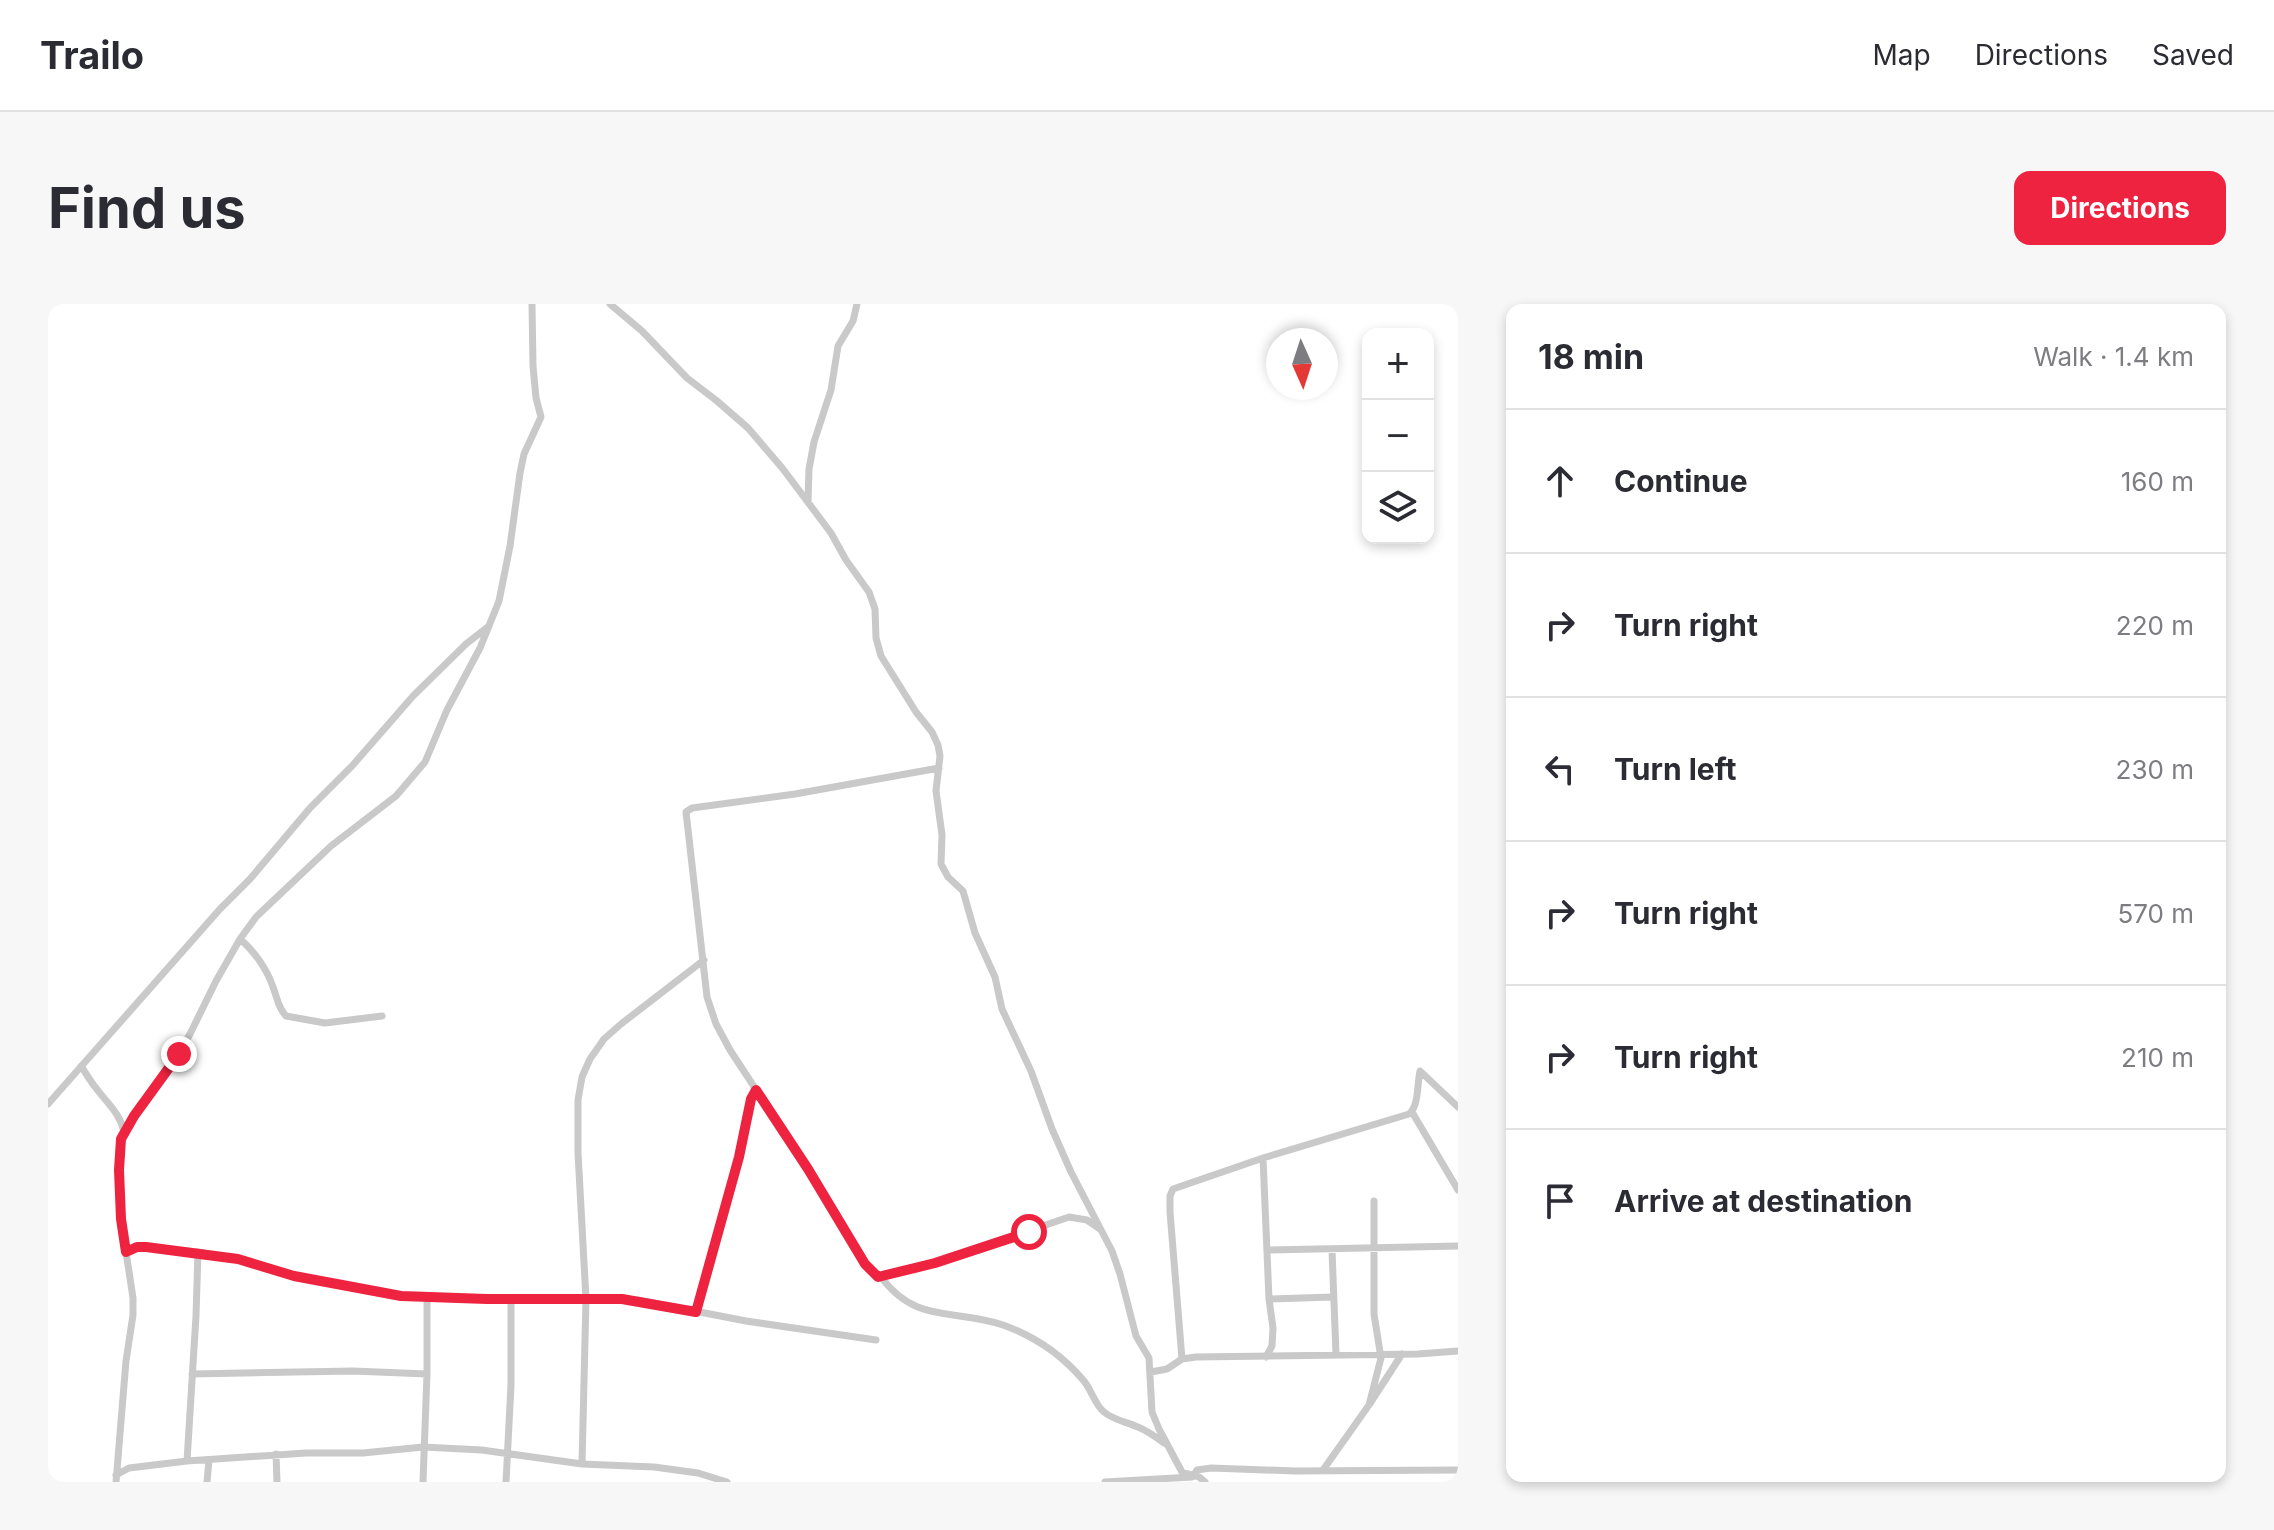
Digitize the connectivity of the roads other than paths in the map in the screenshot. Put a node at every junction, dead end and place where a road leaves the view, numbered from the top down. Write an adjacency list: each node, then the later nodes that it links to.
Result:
1 (532, 304): 5 (street)
2 (610, 304): 4 (street)
3 (857, 304): 4 (street)
4 (808, 504): 6 (street)
5 (490, 624): 7 (street); 10 (street)
6 (939, 768): 8 (street); 19 (street)
7 (240, 939): 9 (street); 15 (street)
8 (704, 960): 11 (street); 30 (street)
9 (382, 1016)
10 (81, 1066): 12 (street); 15 (street)
11 (756, 1090): 26 (street); 32 (street)
12 (48, 1104)
13 (1458, 1107): 14 (street)
14 (1412, 1112): 16 (street); 17 (street)
15 (124, 1132): 24 (street)
16 (1263, 1158): 22 (street); 39 (street)
17 (1458, 1190)
18 (1374, 1201): 21 (street)
19 (1101, 1230): 26 (street); 40 (street)
20 (1458, 1246): 21 (street)
21 (1374, 1249): 23 (street); 35 (street)
22 (1267, 1250): 23 (street); 31 (street)
23 (1332, 1250): 27 (street)
24 (126, 1252): 25 (street); 55 (street)
25 (198, 1252): 28 (street); 41 (street)
26 (881, 1277): 44 (street)
27 (1333, 1297): 31 (street); 36 (street)
28 (427, 1298): 29 (street); 42 (street)
29 (511, 1299): 30 (street); 46 (street)
30 (586, 1299): 32 (street); 50 (street)
31 (1269, 1299): 38 (street)
32 (696, 1312): 33 (street)
33 (876, 1340)
34 (1458, 1351): 37 (street)
35 (1381, 1353): 36 (street); 37 (street); 43 (street)
36 (1336, 1354): 38 (street)
37 (1402, 1354): 43 (street)
38 (1266, 1357): 39 (street)
39 (1182, 1359): 40 (street)
40 (1151, 1372): 44 (street)
41 (192, 1374): 42 (street); 49 (street)
42 (427, 1374): 45 (street)
43 (1369, 1405): 51 (street)
44 (1168, 1446): 54 (street)
45 (423, 1447): 46 (street); 47 (street); 59 (street)
46 (507, 1453): 50 (street); 60 (street)
47 (276, 1454): 48 (street); 58 (street)
48 (209, 1460): 49 (street); 57 (street)
49 (187, 1461): 55 (street)
50 (582, 1464): 61 (street)
51 (1323, 1470): 52 (street); 53 (street)
52 (1458, 1470)
53 (1295, 1471): 54 (street); 56 (street)
54 (1199, 1478): 62 (street)
55 (116, 1479)
56 (1287, 1481)
57 (207, 1482)
58 (277, 1482)
59 (423, 1482)
60 (506, 1482)
61 (727, 1482)
62 (1105, 1482)

